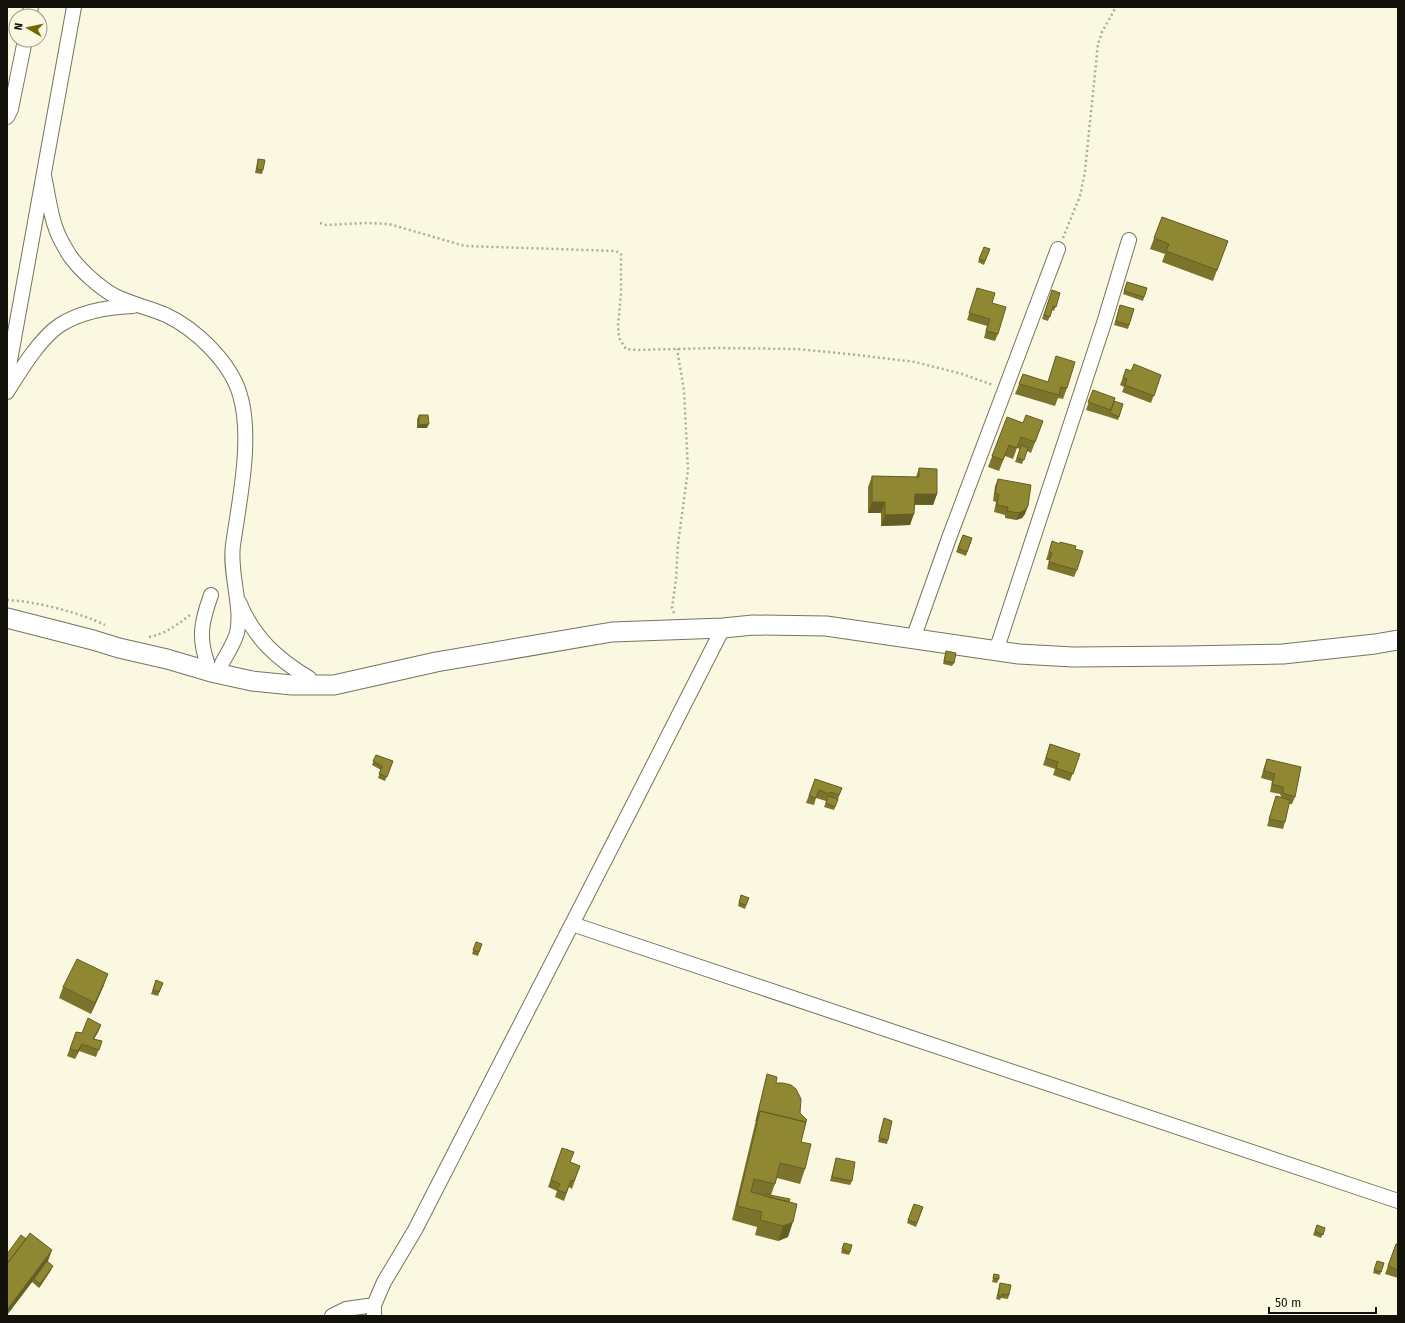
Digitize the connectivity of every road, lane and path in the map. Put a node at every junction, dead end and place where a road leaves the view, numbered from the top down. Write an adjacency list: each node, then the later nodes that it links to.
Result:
1 (74, 7): 5 (street)
2 (1116, 7): 8 (path)
3 (23, 48): 4 (street)
4 (7, 117)
5 (44, 176): 9 (street); 11 (street)
6 (320, 223): 10 (path)
7 (1129, 240): 25 (street)
8 (1058, 249): 13 (street)
9 (142, 306): 12 (street); 14 (street)
10 (677, 349): 13 (path); 21 (path)
11 (7, 377)
12 (7, 392)
13 (1005, 393): 23 (street)
14 (236, 593): 27 (street); 28 (street)
15 (211, 595): 26 (street)
16 (7, 600): 19 (path)
17 (192, 614): 22 (path)
18 (7, 618): 21 (main road)
19 (107, 626)
20 (723, 628): 21 (main road); 23 (main road); 29 (street)
21 (678, 629)
22 (149, 638)
23 (913, 639): 25 (main road)
24 (1398, 640): 25 (main road)
25 (996, 651)
26 (207, 662)
27 (222, 662)
28 (309, 678)
29 (572, 924): 30 (street); 31 (street)
30 (1398, 1202)
31 (374, 1311): 32 (street)
32 (332, 1316)

